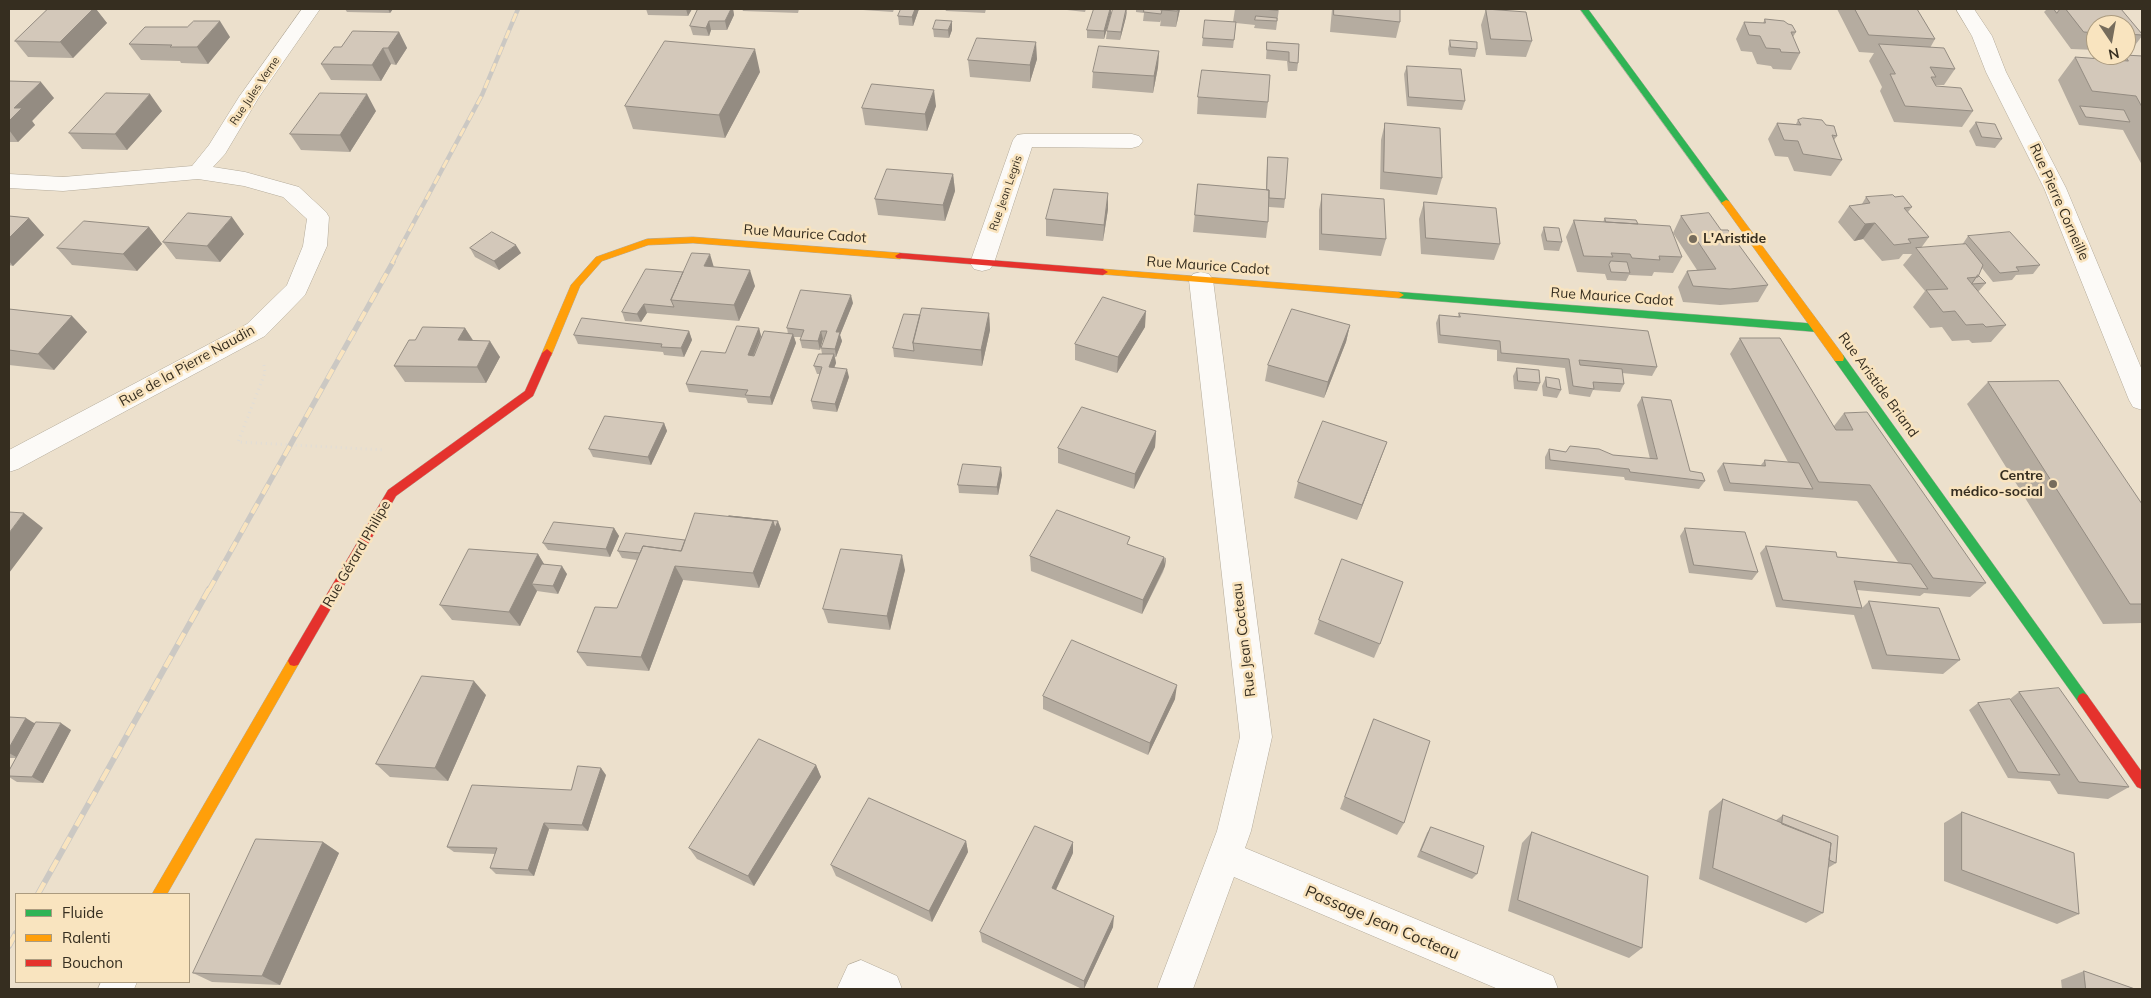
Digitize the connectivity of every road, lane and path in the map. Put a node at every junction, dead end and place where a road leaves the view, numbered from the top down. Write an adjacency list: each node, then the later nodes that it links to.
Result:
1 (312, 9): 5 (street, Rue Jules Verne)
2 (1584, 9): 10 (street, Rue Aristide Briand)
3 (1965, 9): 12 (street, Rue Pierre Corneille)
4 (1132, 141): 8 (street, Rue Jean Legris)
5 (198, 172): 6 (street, Rue de la Pierre Naudin); 11 (street, Rue de la Pierre Naudin)
6 (9, 181)
7 (599, 259): 8 (street, Rue Maurice Cadot); 13 (street, Rue Gérard Philipe)
8 (982, 263): 9 (street, Rue Maurice Cadot)
9 (1201, 280): 10 (street, Rue Maurice Cadot); 16 (street, Rue Jean Cocteau)
10 (1818, 328): 15 (street, Rue Aristide Briand)
11 (256, 330): 13 (path); 14 (street, Rue de la Pierre Naudin)
12 (2142, 400)
13 (448, 452): 17 (street, Rue Gérard Philipe)
14 (9, 462)
15 (2142, 783)
16 (1224, 856): 20 (street, Rue Jean Cocteau); 21 (street, Passage Jean Cocteau)
17 (160, 893)
18 (855, 989): 19 (street)
19 (884, 989)
20 (1175, 989)
21 (1540, 989)

